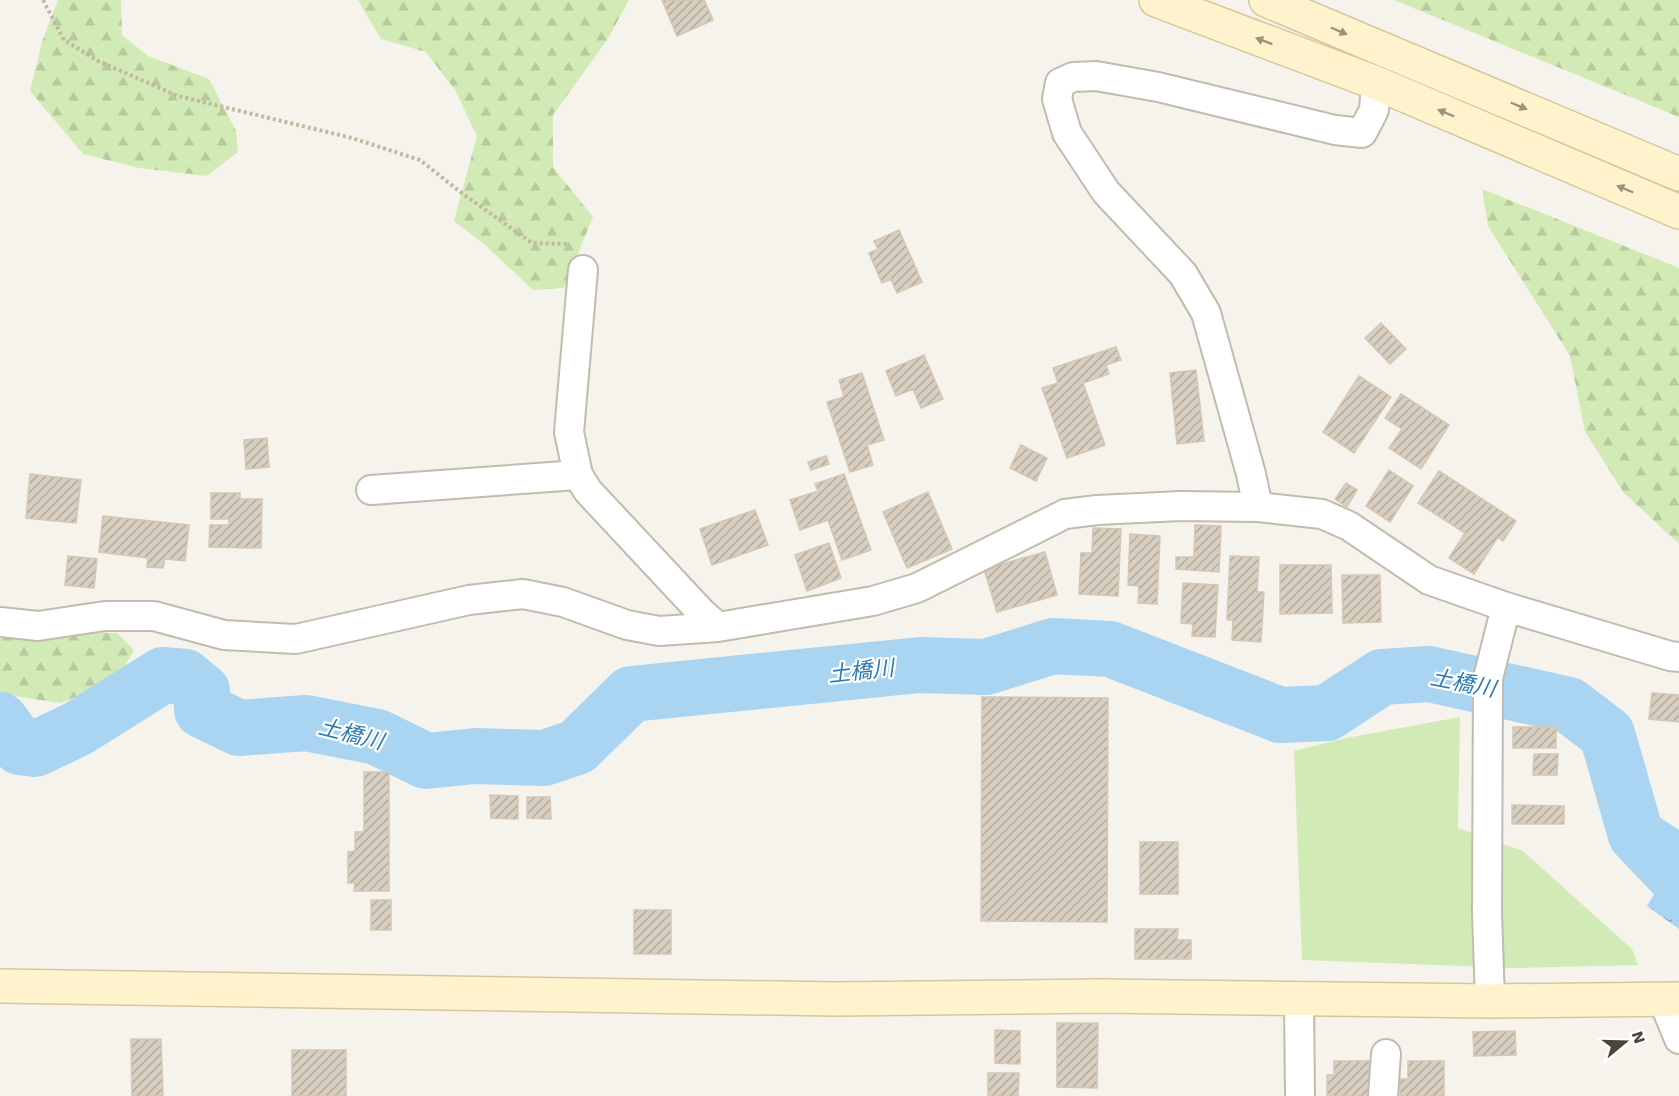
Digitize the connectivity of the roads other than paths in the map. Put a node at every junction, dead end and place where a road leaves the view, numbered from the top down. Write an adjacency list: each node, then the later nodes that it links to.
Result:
1 (1156, 0): 3 (street, one-way to 1)
2 (1266, 0): 4 (street, one-way to 4)
3 (1376, 83): 5 (street, one-way to 3); 9 (street)
4 (1679, 174)
5 (1679, 212)
6 (583, 270): 7 (street)
7 (578, 475): 8 (street); 12 (street)
8 (371, 490)
9 (1258, 507): 10 (street); 12 (street)
10 (1506, 607): 13 (street); 17 (street)
11 (0, 622): 12 (street)
12 (718, 627)
13 (1679, 657)
14 (0, 987): 15 (street)
15 (1299, 999): 17 (street); 20 (street)
16 (1671, 999): 17 (street); 18 (street)
17 (1490, 1001)
18 (1679, 1039)
19 (1386, 1054): 21 (street)
20 (1300, 1096)
21 (1383, 1096)

